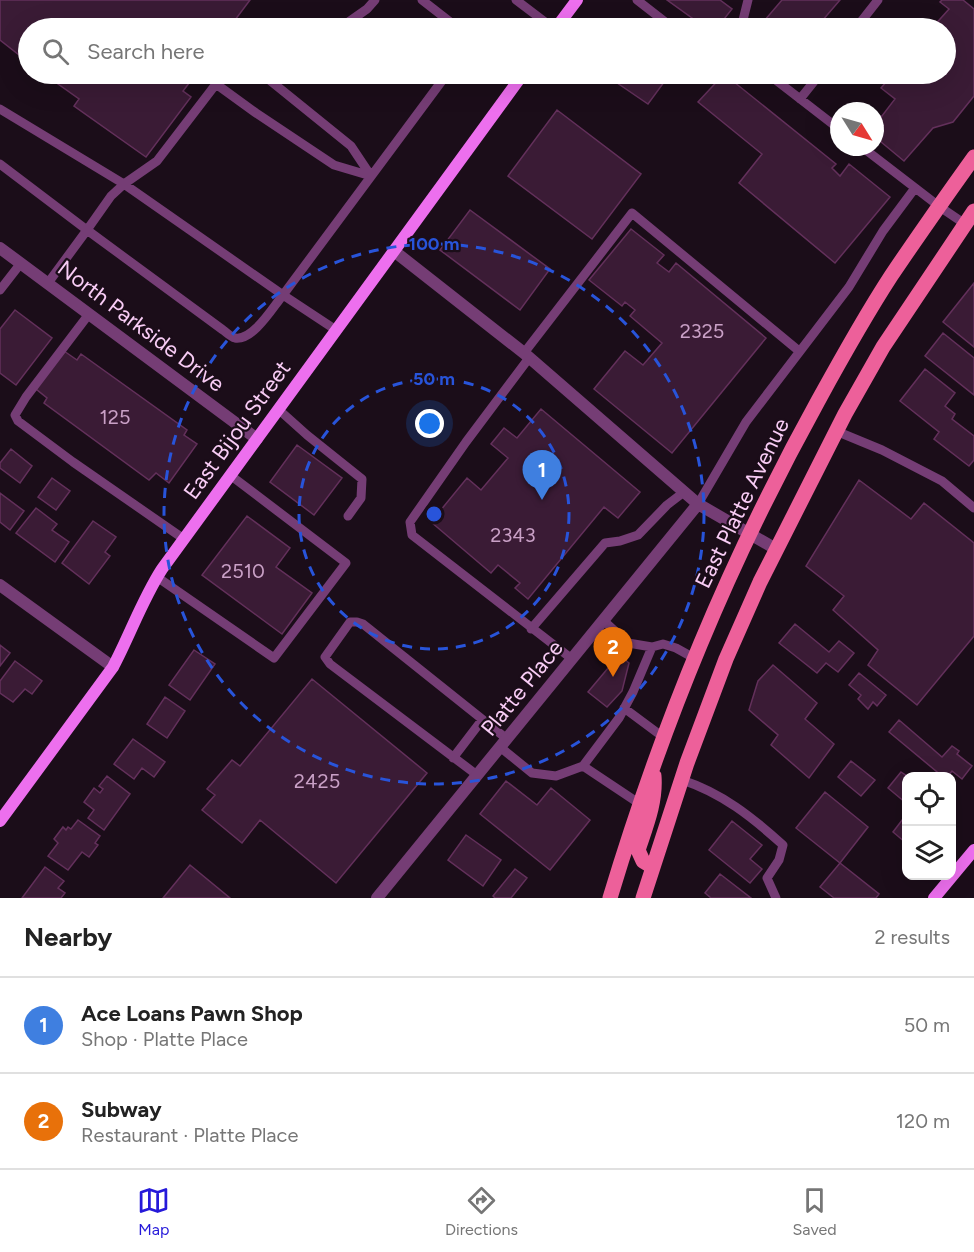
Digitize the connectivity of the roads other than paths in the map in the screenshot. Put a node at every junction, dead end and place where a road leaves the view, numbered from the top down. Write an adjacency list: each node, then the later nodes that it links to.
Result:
1 (375, 0): 8 (lane)
2 (422, 0): 9 (lane)
3 (516, 0): 10 (lane)
4 (577, 0): 11 (street)
5 (637, 0): 12 (lane)
6 (748, 0): 13 (lane)
7 (878, 0): 14 (lane)
8 (354, 18)
9 (445, 18)
10 (541, 18)
11 (563, 18)
12 (660, 18)
13 (744, 18)
14 (864, 18)
15 (274, 84): 26 (lane)
16 (440, 84): 26 (lane)
17 (514, 84): 34 (street, East Bijou Street)
18 (781, 84): 20 (lane)
19 (812, 84): 20 (lane)
20 (800, 99): 22 (lane)
21 (0, 109): 27 (lane)
22 (830, 122)
23 (874, 156): 28 (lane)
24 (973, 159): 29 (main road, East Platte Avenue)
25 (0, 164): 32 (lane)
26 (371, 176): 27 (lane); 38 (lane)
27 (124, 184): 32 (lane); 38 (lane)
28 (915, 188): 29 (lane); 41 (lane)
29 (940, 207): 31 (lane); 51 (main road, East Platte Avenue)
30 (974, 210): 31 (main road)
31 (965, 224): 44 (main road)
32 (87, 230): 36 (lane); 38 (lane)
33 (0, 248): 35 (street, North Parkside Drive)
34 (394, 251): 40 (street, East Bijou Street); 42 (street)
35 (21, 263): 36 (street, North Parkside Drive); 37 (lane)
36 (48, 284): 39 (street, North Parkside Drive)
37 (0, 290)
38 (283, 295): 40 (lane)
39 (89, 314): 45 (street, North Parkside Drive); 52 (lane)
40 (336, 330): 43 (street, East Bijou Street)
41 (799, 351): 42 (lane); 48 (lane)
42 (526, 356): 47 (street); 57 (lane)
43 (278, 409): 45 (street, East Bijou Street); 50 (lane)
44 (836, 431): 49 (lane); 53 (main road)
45 (257, 439): 46 (street, East Bijou Street)
46 (230, 475): 52 (street, East Bijou Street); 54 (lane)
47 (684, 492): 48 (street); 57 (lane)
48 (698, 504): 51 (street); 56 (street, Platte Place)
49 (974, 508)
50 (348, 516)
51 (749, 534): 53 (street); 59 (main road, East Platte Avenue)
52 (184, 539): 54 (street, East Bijou Street)
53 (776, 549): 70 (main road)
54 (157, 577): 61 (street, East Bijou Street)
55 (0, 585): 61 (street)
56 (603, 620): 58 (lane); 60 (street, Platte Place)
57 (531, 629): 60 (lane)
58 (652, 647): 59 (lane); 62 (lane)
59 (694, 658): 64 (main road, East Platte Avenue)
60 (572, 659): 65 (street, Platte Place)
61 (113, 667): 72 (street, East Bijou Street)
62 (624, 708): 64 (lane); 68 (lane)
63 (482, 720): 65 (lane); 66 (lane); 66 (lane)
64 (663, 737): 67 (main road, East Platte Avenue)
65 (503, 743): 68 (lane); 69 (street, Platte Place)
66 (453, 758): 69 (lane)
67 (653, 765): 71 (main road, East Platte Avenue); 74 (main road)
68 (583, 766): 71 (lane)
69 (477, 776): 75 (street, Platte Place)
70 (681, 780): 74 (main road); 78 (lane)
71 (640, 804): 76 (main road, East Platte Avenue)
72 (0, 821)
73 (974, 850): 79 (street)
74 (653, 867): 77 (main road)
75 (377, 898)
76 (610, 898)
77 (644, 898)
78 (776, 898)
79 (934, 898)

